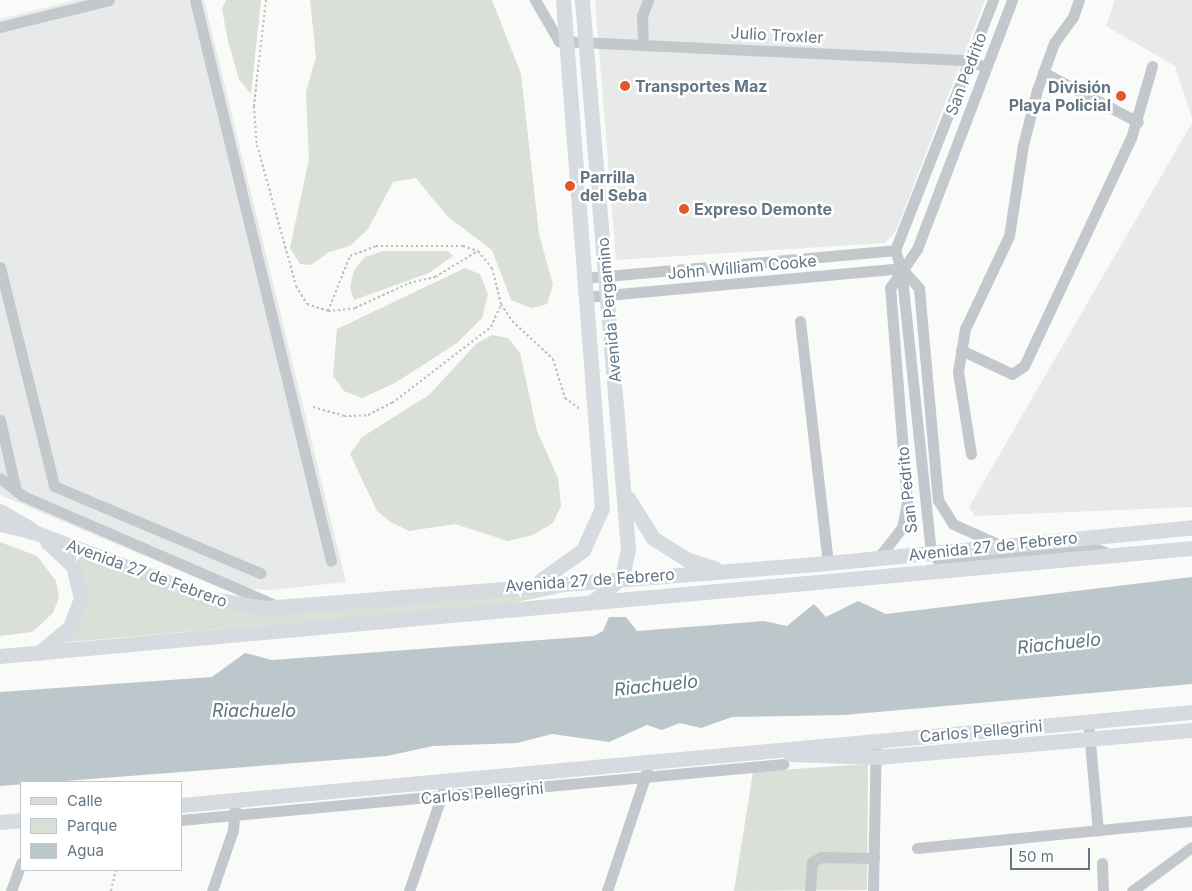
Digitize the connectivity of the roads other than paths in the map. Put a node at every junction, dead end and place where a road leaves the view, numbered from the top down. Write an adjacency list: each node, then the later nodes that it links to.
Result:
1 (110, 0): 10 (street)
2 (196, 0): 42 (street)
3 (534, 0): 11 (street)
4 (563, 0): 11 (main road, Avenida Pergamino)
5 (582, 0): 12 (main road, Avenida Pergamino)
6 (648, 0): 13 (street)
7 (993, 0): 14 (street, San Pedrito)
8 (1012, 0): 16 (street, San Pedrito)
9 (1079, 0): 17 (street)
10 (0, 28)
11 (566, 41): 12 (street, Julio Troxler); 23 (main road, Avenida Pergamino)
12 (585, 42): 13 (street, Julio Troxler); 22 (main road, Avenida Pergamino)
13 (643, 44): 14 (street, Julio Troxler)
14 (968, 60): 16 (street, Julio Troxler); 19 (street, San Pedrito)
15 (1152, 66): 18 (street)
16 (985, 68): 21 (street, San Pedrito)
17 (1042, 72): 18 (street); 27 (street)
18 (1138, 122): 27 (street)
19 (896, 250): 21 (street, San Pedrito); 22 (street, John William Cooke)
20 (0, 267): 45 (street)
21 (901, 268): 24 (street, John William Cooke); 37 (street, San Pedrito); 39 (street, San Pedrito); 41 (street, San Pedrito)
22 (606, 276): 23 (street, John William Cooke); 24 (main road, Avenida Pergamino)
23 (584, 278): 25 (main road, Avenida Pergamino)
24 (608, 295): 25 (street, John William Cooke); 31 (main road, Avenida Pergamino)
25 (585, 298): 47 (main road, Avenida Pergamino)
26 (800, 321): 43 (street)
27 (960, 350): 29 (street)
28 (0, 423): 32 (street)
29 (971, 454)
30 (0, 478): 32 (street)
31 (624, 484): 44 (main road); 46 (main road, Avenida Pergamino)
32 (16, 491): 49 (street)
33 (0, 513): 36 (highway)
34 (0, 524): 36 (main road, Avenida 27 de Febrero)
35 (1192, 527): 37 (main road, Avenida 27 de Febrero)
36 (31, 531): 49 (main road, Avenida 27 de Febrero); 50 (main road)
37 (999, 544): 39 (main road, Avenida 27 de Febrero)
38 (1192, 548): 40 (main road, Avenida 27 de Febrero)
39 (931, 552): 40 (street, San Pedrito); 41 (main road, Avenida 27 de Febrero)
40 (1112, 555): 48 (main road, Avenida 27 de Febrero)
41 (879, 557): 43 (main road, Avenida 27 de Febrero)
42 (331, 561)
43 (828, 563): 44 (main road, Avenida 27 de Febrero)
44 (728, 571): 46 (main road, Avenida 27 de Febrero)
45 (260, 573)
46 (622, 577): 47 (main road, Avenida 27 de Febrero); 48 (main road)
47 (535, 583): 49 (main road, Avenida 27 de Febrero)
48 (589, 604): 50 (main road, Avenida 27 de Febrero)
49 (281, 607)
50 (40, 653): 51 (main road, Avenida 27 de Febrero)
51 (0, 656)
52 (1192, 712): 53 (main road, Carlos Pellegrini)
53 (1089, 721): 55 (street); 56 (main road, Carlos Pellegrini)
54 (1192, 730): 55 (main road, Carlos Pellegrini)
55 (1090, 739): 58 (main road, Carlos Pellegrini); 71 (street)
56 (876, 740): 57 (main road, Carlos Pellegrini); 58 (street)
57 (770, 751): 58 (main road, Carlos Pellegrini); 59 (main road, Carlos Pellegrini)
58 (877, 757): 74 (street)
59 (648, 762): 61 (street); 62 (main road, Carlos Pellegrini)
60 (783, 764): 61 (street, Carlos Pellegrini)
61 (646, 778): 63 (street, Carlos Pellegrini); 80 (street)
62 (445, 779): 63 (street); 64 (main road, Carlos Pellegrini)
63 (442, 797): 66 (street, Carlos Pellegrini); 79 (street)
64 (236, 799): 65 (main road, Carlos Pellegrini); 66 (street)
65 (182, 805)
66 (235, 816): 68 (street, Carlos Pellegrini); 78 (street)
67 (20, 820): 70 (main road)
68 (182, 820)
69 (1192, 821): 71 (street)
70 (0, 822)
71 (1098, 831): 73 (street)
72 (1192, 847): 84 (street)
73 (916, 848)
74 (874, 858): 81 (street); 82 (street)
75 (1102, 863): 83 (street)
76 (20, 866): 77 (street)
77 (11, 891)
78 (212, 891)
79 (409, 891)
80 (607, 891)
81 (810, 891)
82 (873, 891)
83 (1103, 891)
84 (1132, 891)

